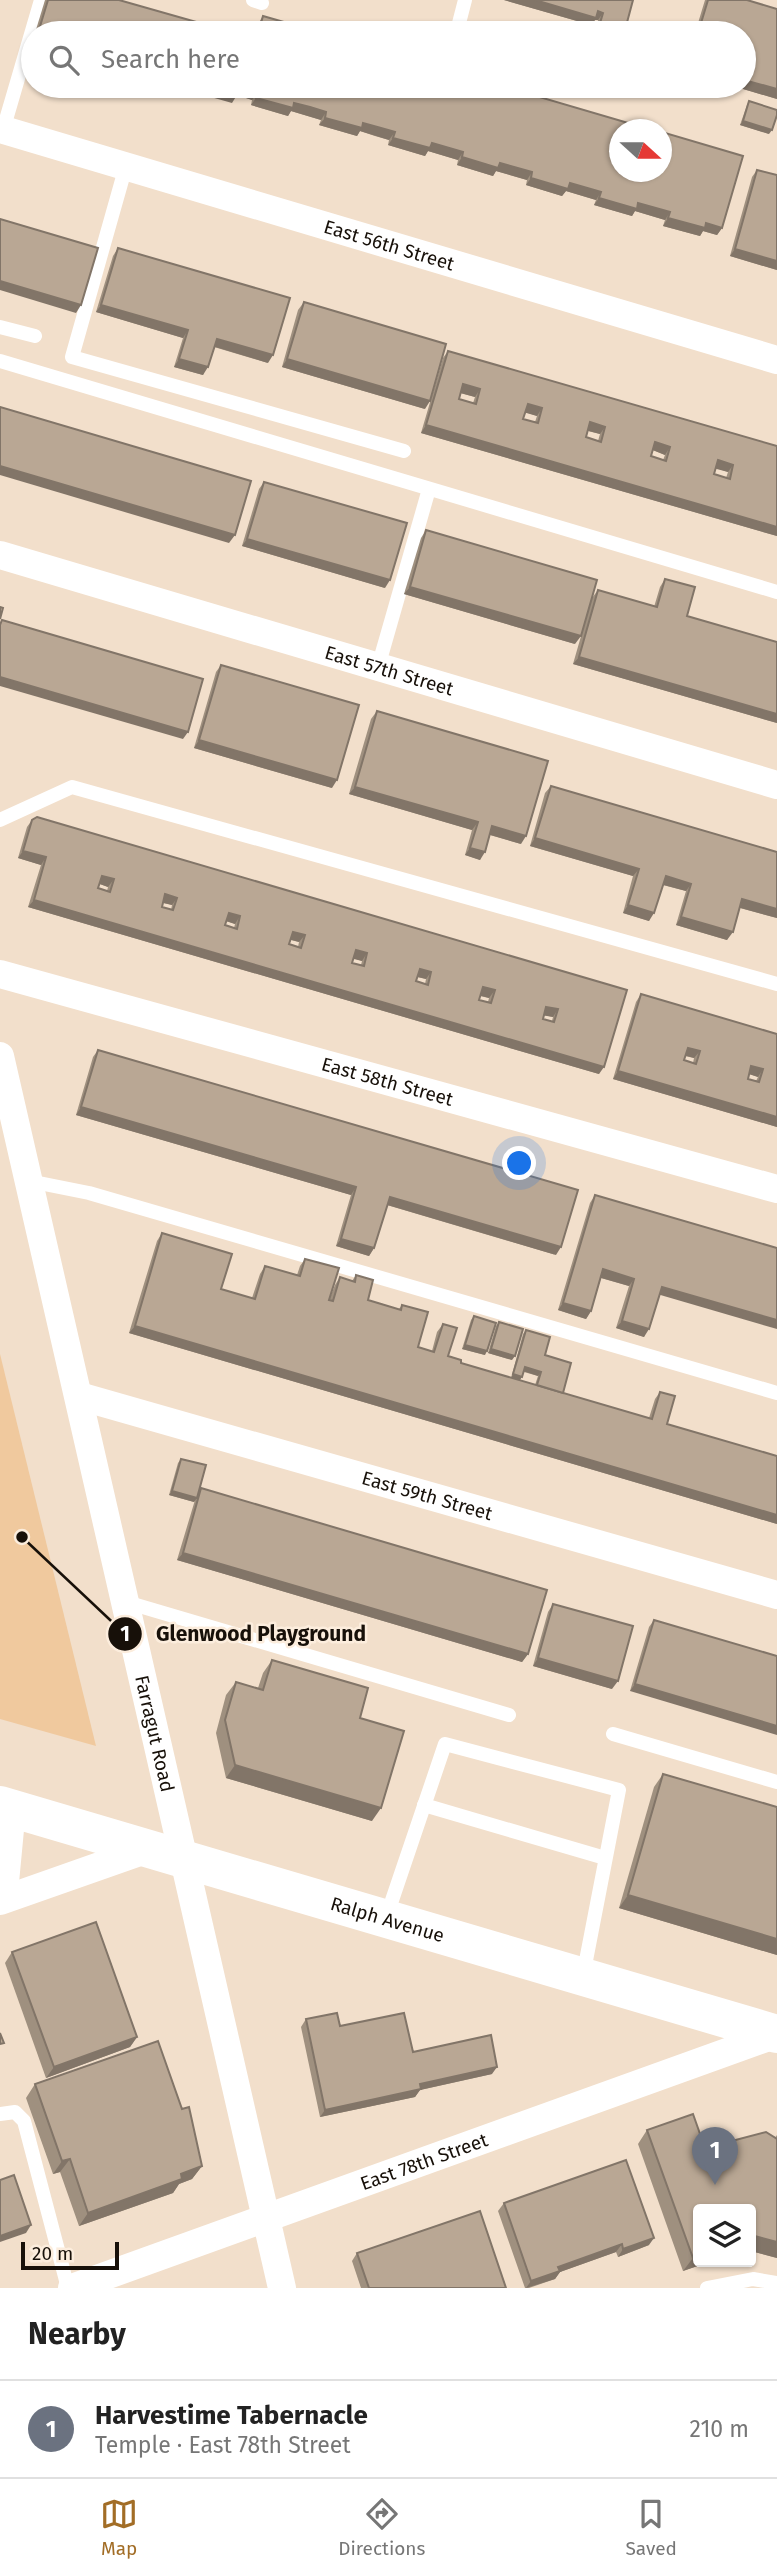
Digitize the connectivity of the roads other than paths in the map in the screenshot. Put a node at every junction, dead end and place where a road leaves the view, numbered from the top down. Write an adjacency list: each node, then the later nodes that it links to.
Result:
1 (41, 0): 3 (lane)
2 (465, 0): 4 (lane)
3 (34, 21)
4 (460, 21)
5 (21, 64): 6 (lane)
6 (1, 129): 7 (street, East 56th Street)
7 (126, 166): 10 (street, East 56th Street); 12 (lane)
8 (0, 327): 9 (lane)
9 (35, 336)
10 (777, 360)
11 (0, 361): 13 (lane)
12 (404, 451)
13 (429, 489): 15 (lane); 16 (lane)
14 (0, 555): 16 (street, East 57th Street)
15 (777, 592)
16 (378, 667): 17 (street, East 57th Street)
17 (777, 785)
18 (0, 820): 20 (lane)
19 (0, 974): 23 (street, East 58th Street)
20 (777, 984)
21 (0, 1056): 22 (street, Farragut Road)
22 (29, 1181): 24 (lane); 25 (street, Farragut Road)
23 (777, 1189)
24 (777, 1393)
25 (79, 1396): 26 (street, East 59th Street); 27 (street, Farragut Road)
26 (777, 1595)
27 (126, 1602): 28 (lane); 33 (street, Farragut Road)
28 (509, 1715)
29 (613, 1734): 30 (lane)
30 (777, 1782)
31 (424, 1805): 34 (lane); 34 (lane); 37 (lane)
32 (4, 1807): 33 (main road, Ralph Avenue); 35 (main road)
33 (166, 1854): 36 (street); 37 (main road, Ralph Avenue); 41 (street, Farragut Road)
34 (605, 1858): 38 (lane)
35 (0, 1882)
36 (0, 1901)
37 (386, 1919): 38 (main road, Ralph Avenue)
38 (583, 1977): 39 (main road, Ralph Avenue)
39 (777, 2034): 41 (street, East 78th Street)
40 (0, 2114): 43 (lane)
41 (266, 2220): 43 (street, East 78th Street); 44 (street, Farragut Road)
42 (777, 2283): 45 (lane)
43 (70, 2288)
44 (282, 2288)
45 (707, 2288)

